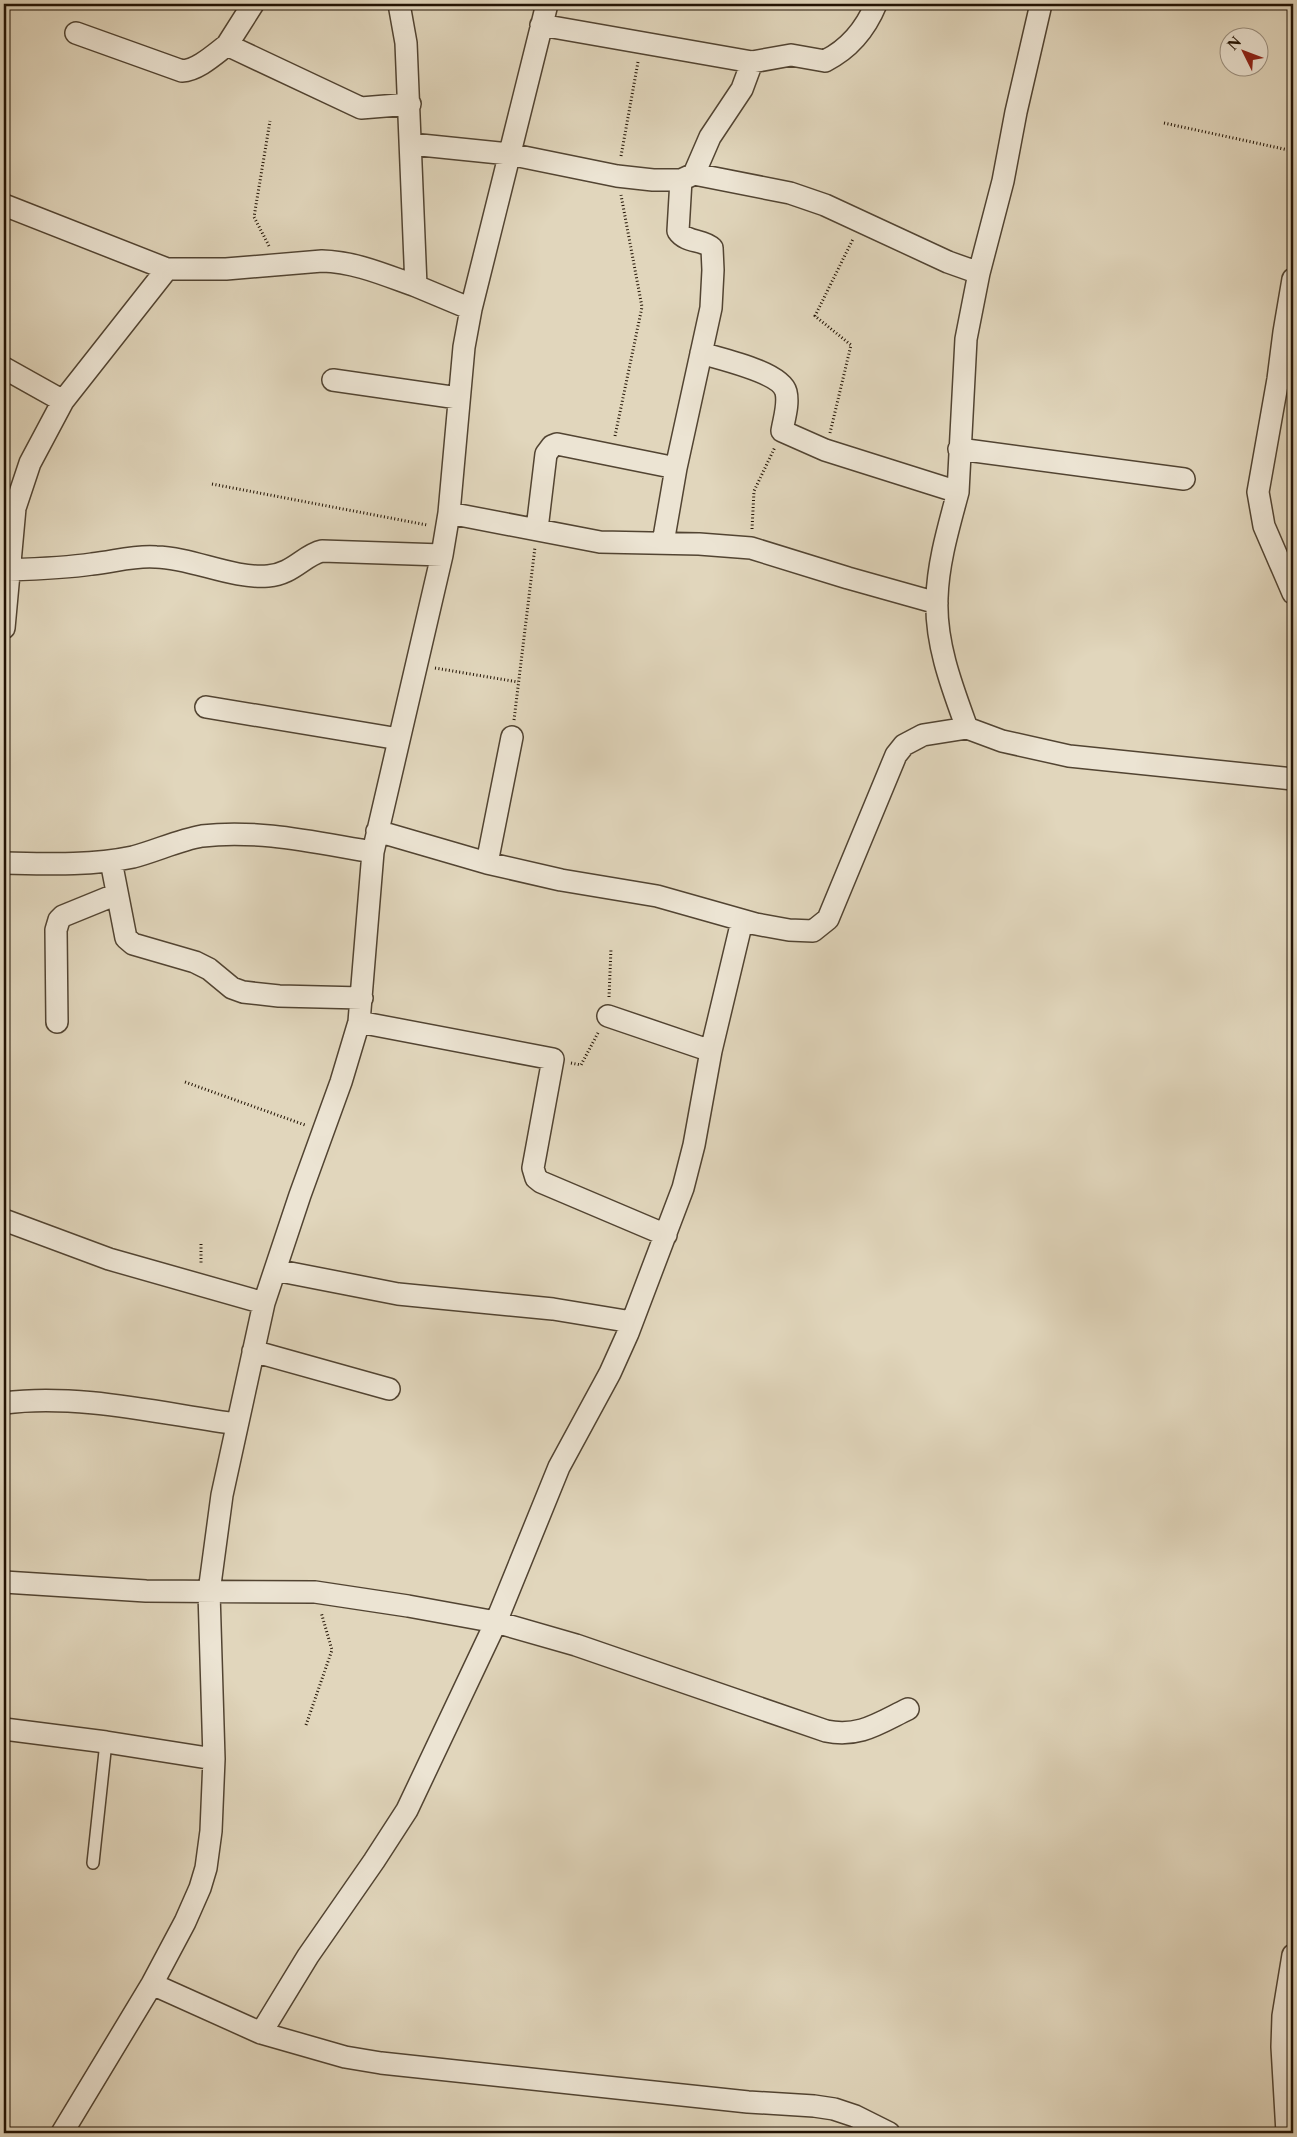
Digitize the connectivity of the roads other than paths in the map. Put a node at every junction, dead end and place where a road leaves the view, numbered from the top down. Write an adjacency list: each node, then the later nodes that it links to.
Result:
1 (253, 4): 8 (street)
2 (399, 4): 10 (street)
3 (547, 4): 6 (street)
4 (876, 4): 9 (street)
5 (1041, 4): 16 (street)
6 (541, 25): 9 (street); 12 (street)
7 (76, 33): 8 (street)
8 (227, 45): 10 (street)
9 (752, 62): 13 (street)
10 (410, 104): 11 (street)
11 (411, 144): 12 (street); 18 (street)
12 (509, 154): 13 (street); 19 (street)
13 (687, 177): 16 (street); 20 (street)
14 (4, 205): 15 (street)
15 (166, 269): 18 (street); 24 (street)
16 (979, 273): 25 (street)
17 (1293, 279): 35 (street)
18 (416, 286): 19 (street)
19 (471, 309): 23 (street)
20 (701, 354): 26 (street); 28 (street)
21 (4, 368): 24 (street)
22 (332, 380): 23 (street)
23 (458, 398): 30 (street)
24 (63, 401): 29 (street)
25 (959, 449): 27 (street); 28 (street)
26 (676, 468): 31 (street); 32 (street)
27 (1184, 479)
28 (958, 492): 36 (street)
29 (9, 508): 34 (street)
30 (448, 521): 31 (street); 33 (street)
31 (537, 529): 32 (street)
32 (663, 543): 36 (street)
33 (442, 554): 34 (street); 41 (street)
34 (9, 570): 37 (street)
35 (1293, 593)
36 (937, 603): 39 (street)
37 (4, 628)
38 (206, 707): 41 (street)
39 (967, 728): 42 (street); 49 (street)
40 (512, 737): 47 (street)
41 (399, 740): 43 (street)
42 (1293, 779)
43 (377, 831): 44 (street); 47 (street)
44 (373, 852): 45 (street); 50 (street)
45 (111, 861): 46 (street); 48 (street)
46 (4, 863)
47 (488, 863): 49 (street)
48 (117, 894): 50 (street); 52 (street)
49 (742, 921): 54 (street)
50 (362, 998): 53 (street)
51 (608, 1016): 54 (street)
52 (57, 1022)
53 (359, 1022): 56 (street); 57 (street)
54 (710, 1050): 56 (street)
55 (4, 1220): 58 (street)
56 (666, 1235): 59 (street)
57 (276, 1270): 58 (street); 59 (street)
58 (264, 1303): 60 (street)
59 (632, 1322): 66 (street)
60 (253, 1351): 61 (street); 63 (street)
61 (390, 1389)
62 (5, 1403): 63 (street)
63 (237, 1424): 65 (street)
64 (4, 1582): 65 (street)
65 (209, 1592): 66 (street); 70 (street)
66 (496, 1622): 67 (street); 74 (street)
67 (908, 1709)
68 (4, 1729): 69 (street)
69 (106, 1742): 70 (street); 71 (lane)
70 (214, 1759): 73 (street)
71 (93, 1863)
72 (1293, 1954): 77 (street)
73 (152, 1984): 74 (street); 75 (street)
74 (261, 2033): 76 (street)
75 (62, 2133)
76 (889, 2133)
77 (1287, 2133)

